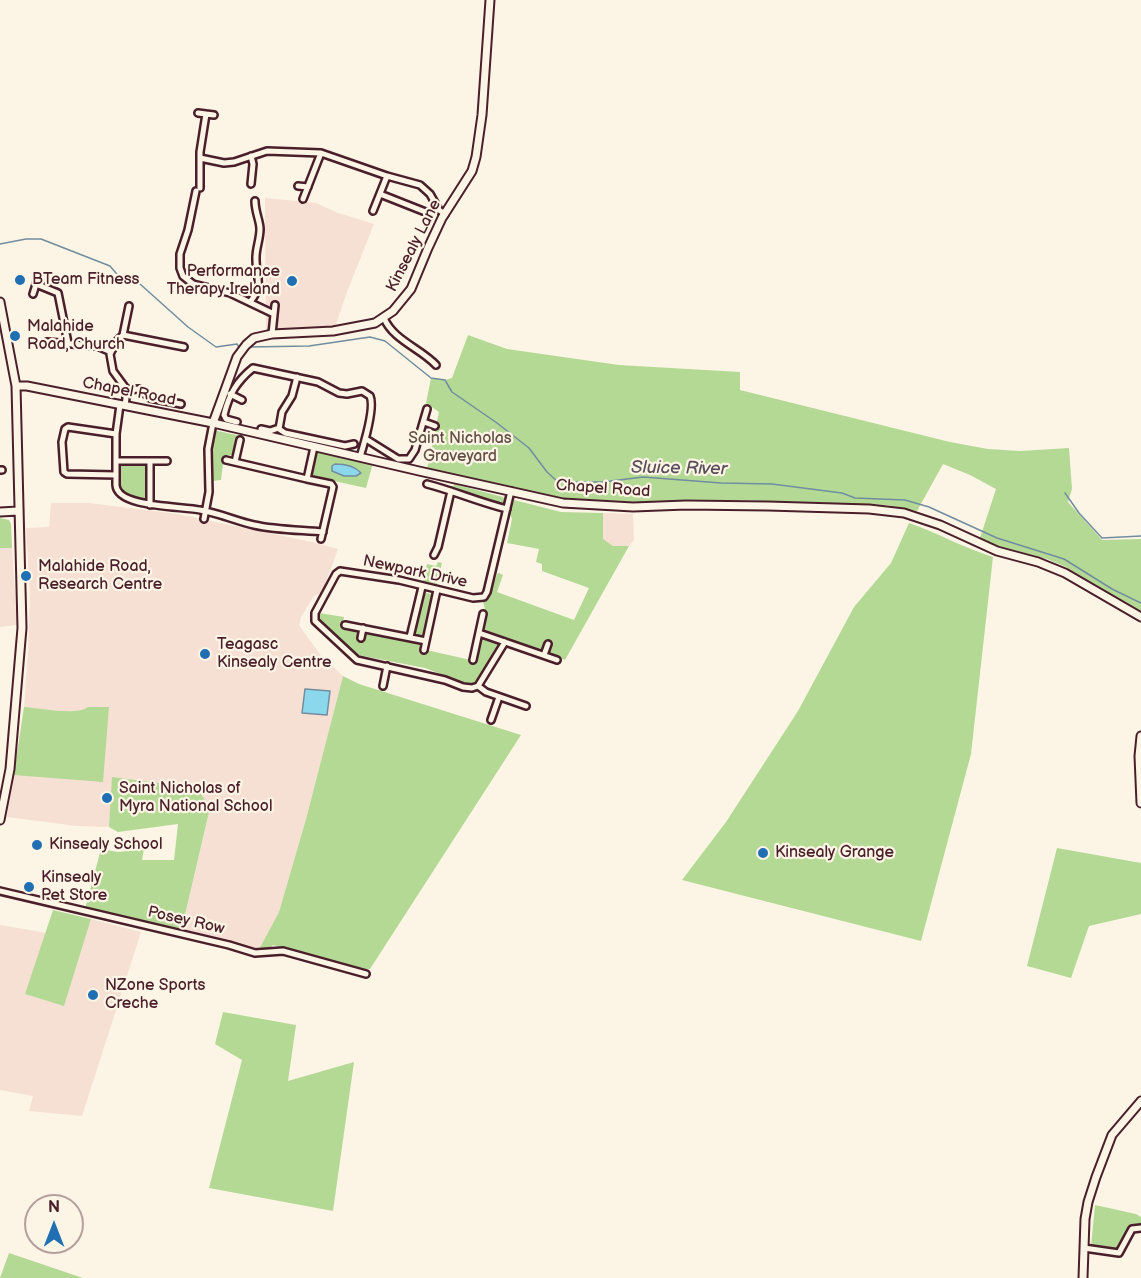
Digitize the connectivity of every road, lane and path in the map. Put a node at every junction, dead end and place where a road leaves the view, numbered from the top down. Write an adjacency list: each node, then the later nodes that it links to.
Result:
1 (490, 0): 19 (street, Kinsealy Lane)
2 (198, 113): 3 (street)
3 (206, 114): 4 (street); 7 (street)
4 (214, 115)
5 (321, 153): 6 (street); 8 (street); 11 (street)
6 (251, 156): 7 (street); 9 (street)
7 (200, 158): 14 (street)
8 (387, 176): 12 (street); 19 (street)
9 (251, 184)
10 (298, 186): 11 (street)
11 (308, 187): 13 (street)
12 (380, 194): 17 (street); 18 (street)
13 (303, 199)
14 (195, 200): 16 (street); 22 (street)
15 (255, 201): 22 (street)
16 (202, 202)
17 (373, 211)
18 (428, 213)
19 (445, 214): 26 (street, Kinsealy Lane)
20 (33, 294): 31 (street)
21 (0, 302): 27 (street)
22 (250, 302): 25 (street)
23 (275, 304): 25 (street)
24 (129, 306): 29 (street)
25 (274, 314): 28 (street)
26 (384, 318): 28 (street, Kinsealy Lane); 34 (street)
27 (2, 322): 36 (street)
28 (272, 334): 45 (street, Kinsealy Lane)
29 (123, 335): 32 (street); 33 (street)
30 (47, 342): 31 (street)
31 (68, 343): 33 (street)
32 (184, 346)
33 (111, 352): 37 (street)
34 (436, 365)
35 (297, 377): 38 (street); 47 (street); 50 (street)
36 (16, 386): 41 (street, Chapel Road); 67 (street)
37 (127, 390): 40 (street); 41 (street)
38 (230, 394): 39 (street); 43 (street)
39 (242, 400)
40 (181, 404)
41 (122, 405): 45 (street, Chapel Road); 49 (street)
42 (427, 410): 44 (street)
43 (237, 422)
44 (424, 422): 46 (street); 50 (street)
45 (213, 423): 53 (street, Chapel Road); 68 (street)
46 (435, 426)
47 (279, 428): 48 (street); 52 (street)
48 (261, 429)
49 (117, 434): 57 (street); 60 (street)
50 (366, 439): 54 (street)
51 (240, 440): 59 (street)
52 (354, 444)
53 (314, 447): 54 (street, Chapel Road); 61 (street)
54 (360, 458): 64 (street, Chapel Road)
55 (167, 460): 58 (street)
56 (226, 460): 59 (street)
57 (116, 461): 58 (street); 60 (street)
58 (150, 461): 65 (street)
59 (235, 462): 61 (street)
60 (116, 475): 65 (street)
61 (307, 478): 71 (street)
62 (427, 484): 63 (street)
63 (451, 491): 66 (street); 73 (street)
64 (511, 492): 66 (street, Newpark Drive); 77 (street, Chapel Road)
65 (150, 505): 68 (street)
66 (507, 509): 75 (street, Newpark Drive)
67 (18, 511): 69 (street); 98 (street)
68 (206, 511): 70 (street); 71 (street)
69 (0, 513)
70 (204, 519)
71 (323, 532): 72 (street)
72 (321, 539)
73 (434, 555)
74 (422, 586): 75 (street, Newpark Drive); 81 (street); 90 (street, Newpark Drive)
75 (437, 590): 83 (street)
76 (483, 614): 80 (street)
77 (1141, 617)
78 (345, 625): 79 (street)
79 (363, 628): 81 (street); 82 (street)
80 (479, 633): 84 (street); 88 (street)
81 (410, 637): 83 (street)
82 (361, 638)
83 (426, 641): 86 (street)
84 (505, 642): 87 (street); 92 (street)
85 (548, 644): 87 (street)
86 (424, 650)
87 (544, 655): 89 (street)
88 (473, 660)
89 (558, 660)
90 (387, 666): 91 (street); 92 (street, Newpark Drive)
91 (383, 686)
92 (478, 686): 93 (street, Newpark Drive)
93 (499, 697): 94 (street, Newpark Drive); 95 (street)
94 (526, 706)
95 (491, 720)
96 (1141, 736): 97 (street)
97 (1141, 803)
98 (0, 820)
99 (0, 891): 100 (street, Posey Row)
100 (366, 974)
101 (1141, 1101): 103 (street)
102 (1141, 1228): 103 (street)
103 (1084, 1248): 104 (street)
104 (1083, 1278)

